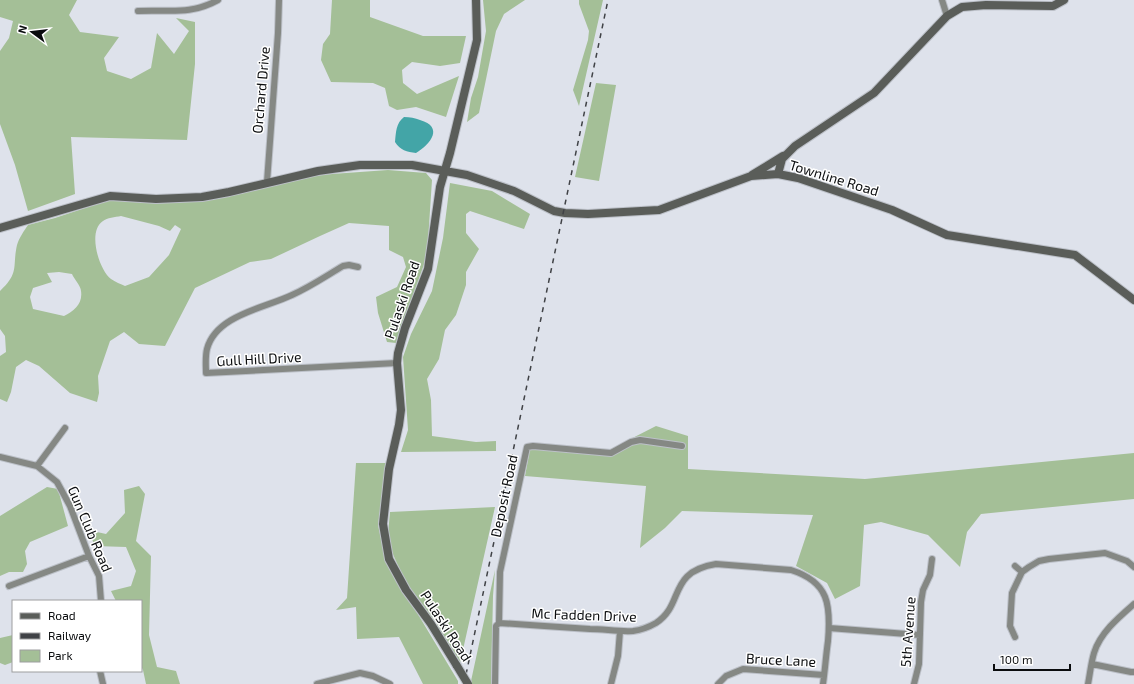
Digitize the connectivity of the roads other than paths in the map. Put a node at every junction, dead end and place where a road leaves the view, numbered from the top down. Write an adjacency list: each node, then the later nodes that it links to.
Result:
1 (218, 0): 6 (street)
2 (279, 0): 12 (street, Orchard Drive)
3 (476, 0): 9 (main road, Pulaski Road)
4 (942, 0): 7 (street)
5 (1064, 0): 7 (main road)
6 (138, 11)
7 (947, 16): 8 (main road)
8 (786, 155): 10 (main road); 11 (main road)
9 (445, 171): 11 (main road, Townline Road); 12 (main road, Townline Road); 16 (main road, Pulaski Road)
10 (778, 174): 11 (main road, Townline Road); 15 (main road, Townline Road)
11 (751, 176)
12 (267, 182): 13 (main road, Townline Road)
13 (0, 228)
14 (358, 267): 16 (street, Gull Hill Drive)
15 (1134, 300)
16 (397, 363): 42 (main road, Pulaski Road, bridge)
17 (65, 428): 20 (street)
18 (682, 446): 29 (street, Deposit Road)
19 (0, 457): 20 (street, Gun Club Road)
20 (37, 466): 21 (street, Gun Club Road)
21 (89, 556): 26 (street); 27 (street, Gun Club Road)
22 (932, 559): 32 (street, 5th Avenue)
23 (1015, 566): 25 (street)
24 (1134, 567): 25 (street)
25 (1022, 572): 33 (street)
26 (9, 586)
27 (102, 600)
28 (1134, 604): 34 (street)
29 (499, 623): 31 (street, Mc Fadden Drive); 43 (street, Deposit Road)
30 (829, 628): 31 (street, Mc Fadden Drive); 32 (street); 37 (street, Mc Fadden Drive)
31 (620, 631): 44 (street)
32 (920, 635): 47 (street, 5th Avenue)
33 (1015, 637)
34 (1092, 664): 36 (street); 48 (street)
35 (100, 672): 39 (street)
36 (1134, 672)
37 (824, 675): 45 (street, Bruce Lane); 46 (street, Mc Fadden Drive)
38 (337, 682): 40 (street); 41 (street)
39 (103, 684)
40 (317, 684)
41 (390, 684)
42 (468, 684)
43 (495, 684)
44 (611, 684)
45 (718, 684)
46 (823, 684)
47 (914, 684)
48 (1088, 684)

